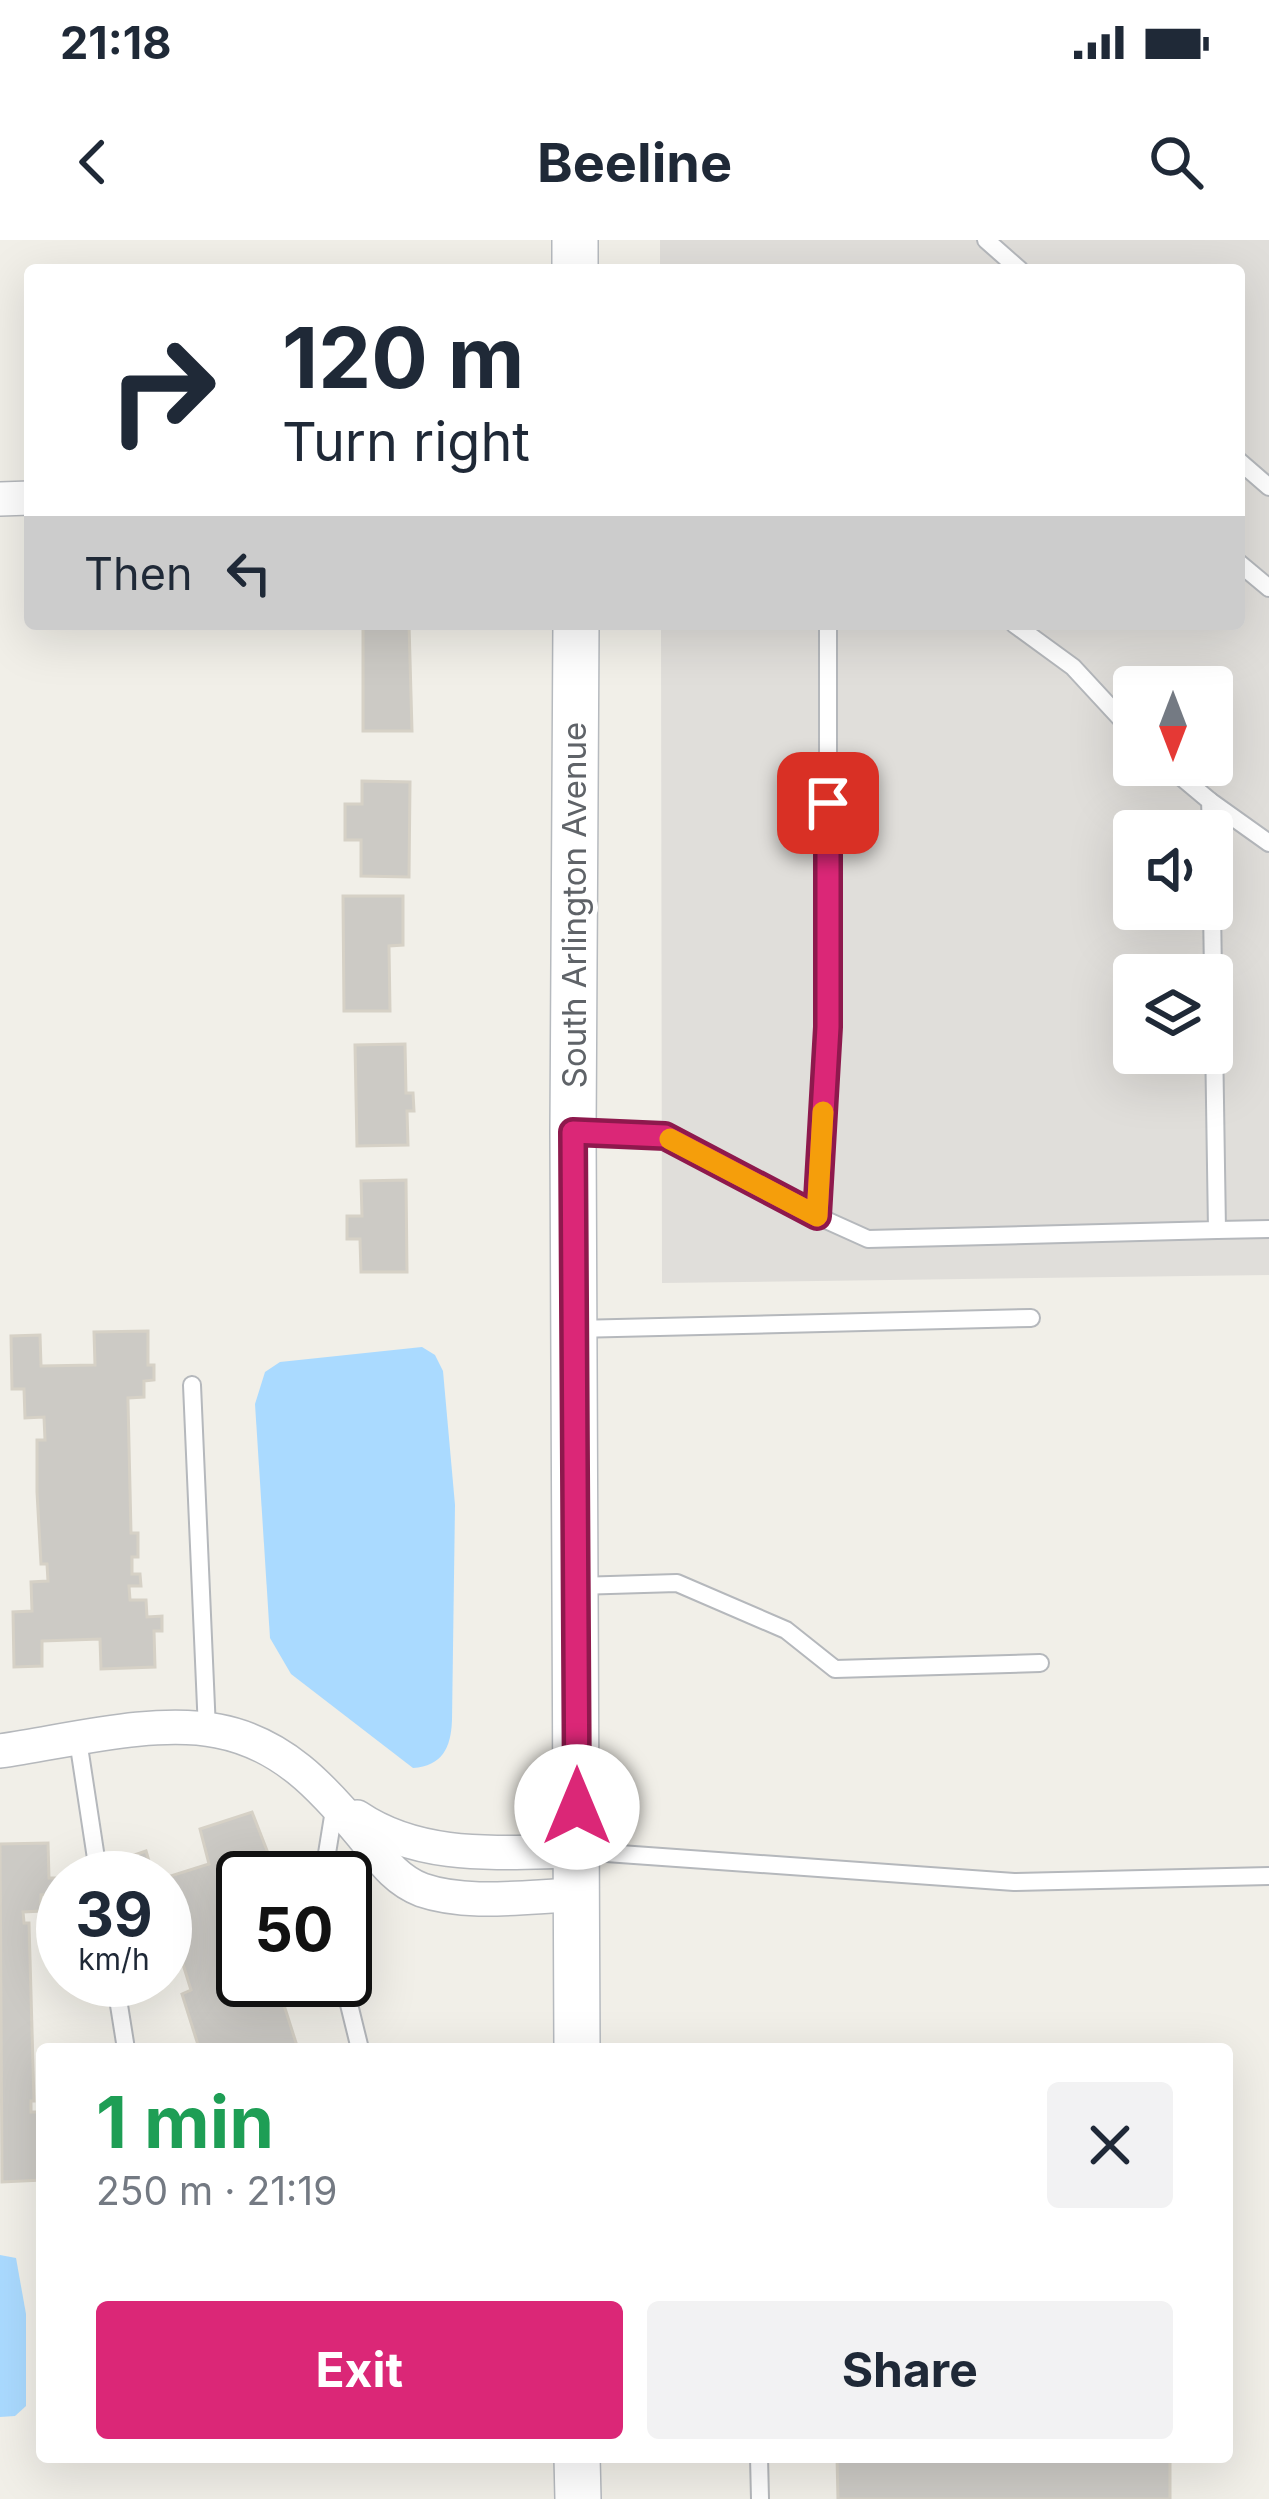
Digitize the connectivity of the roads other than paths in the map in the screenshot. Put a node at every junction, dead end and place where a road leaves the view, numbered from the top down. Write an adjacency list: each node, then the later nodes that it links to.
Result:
1 (986, 240): 2 (lane)
2 (1013, 264)
3 (1245, 466): 4 (lane)
4 (1269, 488)
5 (1245, 567): 6 (lane)
6 (1269, 588)
7 (576, 630): 16 (main road, South Arlington Avenue)
8 (828, 630): 17 (lane)
9 (1022, 630): 10 (lane)
10 (1113, 710)
11 (1192, 786): 12 (lane)
12 (1210, 801): 13 (lane); 14 (lane)
13 (1210, 810)
14 (1269, 843)
15 (1212, 930): 19 (lane)
16 (573, 1132): 17 (lane); 21 (main road, South Arlington Avenue)
17 (817, 1216): 19 (lane)
18 (1269, 1229): 19 (lane)
19 (1217, 1230)
20 (1031, 1318): 21 (lane)
21 (574, 1329): 23 (main road, South Arlington Avenue)
22 (192, 1385): 25 (lane)
23 (576, 1586): 24 (lane); 31 (main road, South Arlington Avenue)
24 (1040, 1663)
25 (207, 1730): 26 (street); 28 (street)
26 (78, 1740): 27 (street); 29 (lane)
27 (0, 1751)
28 (335, 1803): 30 (lane); 31 (street)
29 (96, 1851)
30 (327, 1851)
31 (577, 1873): 32 (lane); 37 (main road, South Arlington Avenue)
32 (1269, 1876)
33 (119, 2007): 35 (lane)
34 (350, 2007): 36 (lane)
35 (125, 2043)
36 (359, 2043)
37 (577, 2043)
38 (578, 2463): 40 (main road)
39 (759, 2463): 41 (lane)
40 (578, 2499)
41 (760, 2499)

